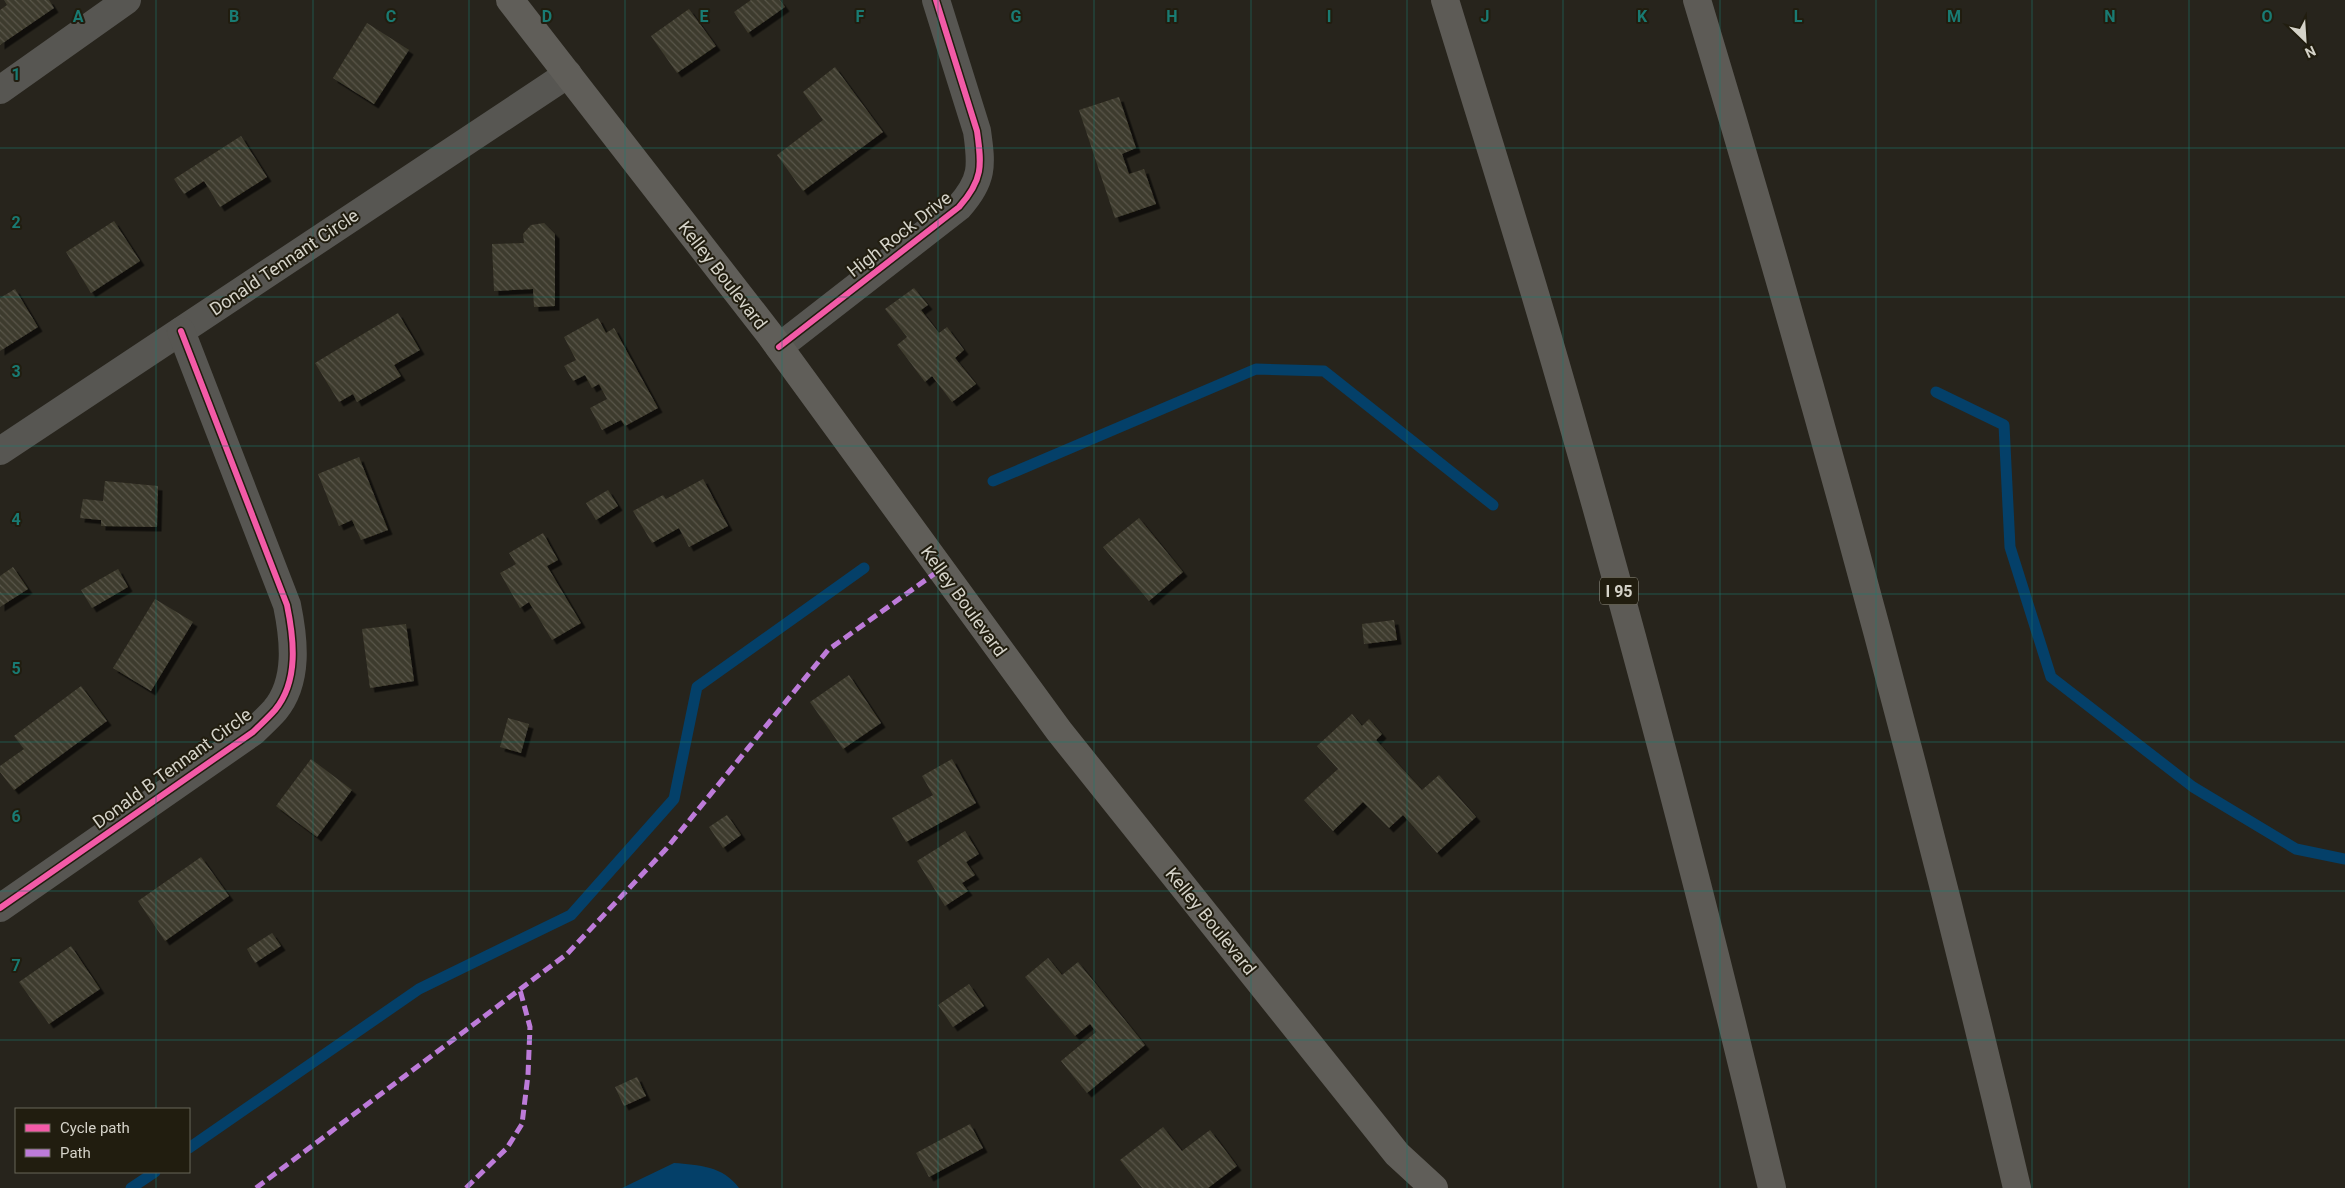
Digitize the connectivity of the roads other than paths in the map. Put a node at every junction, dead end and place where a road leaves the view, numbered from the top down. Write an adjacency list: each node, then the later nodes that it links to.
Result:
1 (127, 0): 7 (street)
2 (510, 0): 6 (main road, Kelley Boulevard)
3 (936, 0): 9 (street, High Rock Drive)
4 (1445, 0): 13 (highway, I 95)
5 (1697, 0): 14 (highway)
6 (568, 74): 8 (street, Donald Tennant Circle); 9 (main road, Kelley Boulevard)
7 (0, 90)
8 (181, 331): 10 (street, Donald Tennant Circle); 11 (street, Donald B Tennant Circle)
9 (778, 346): 12 (main road, Kelley Boulevard)
10 (0, 451)
11 (0, 908)
12 (1434, 1188)
13 (1772, 1188)
14 (2017, 1188)

